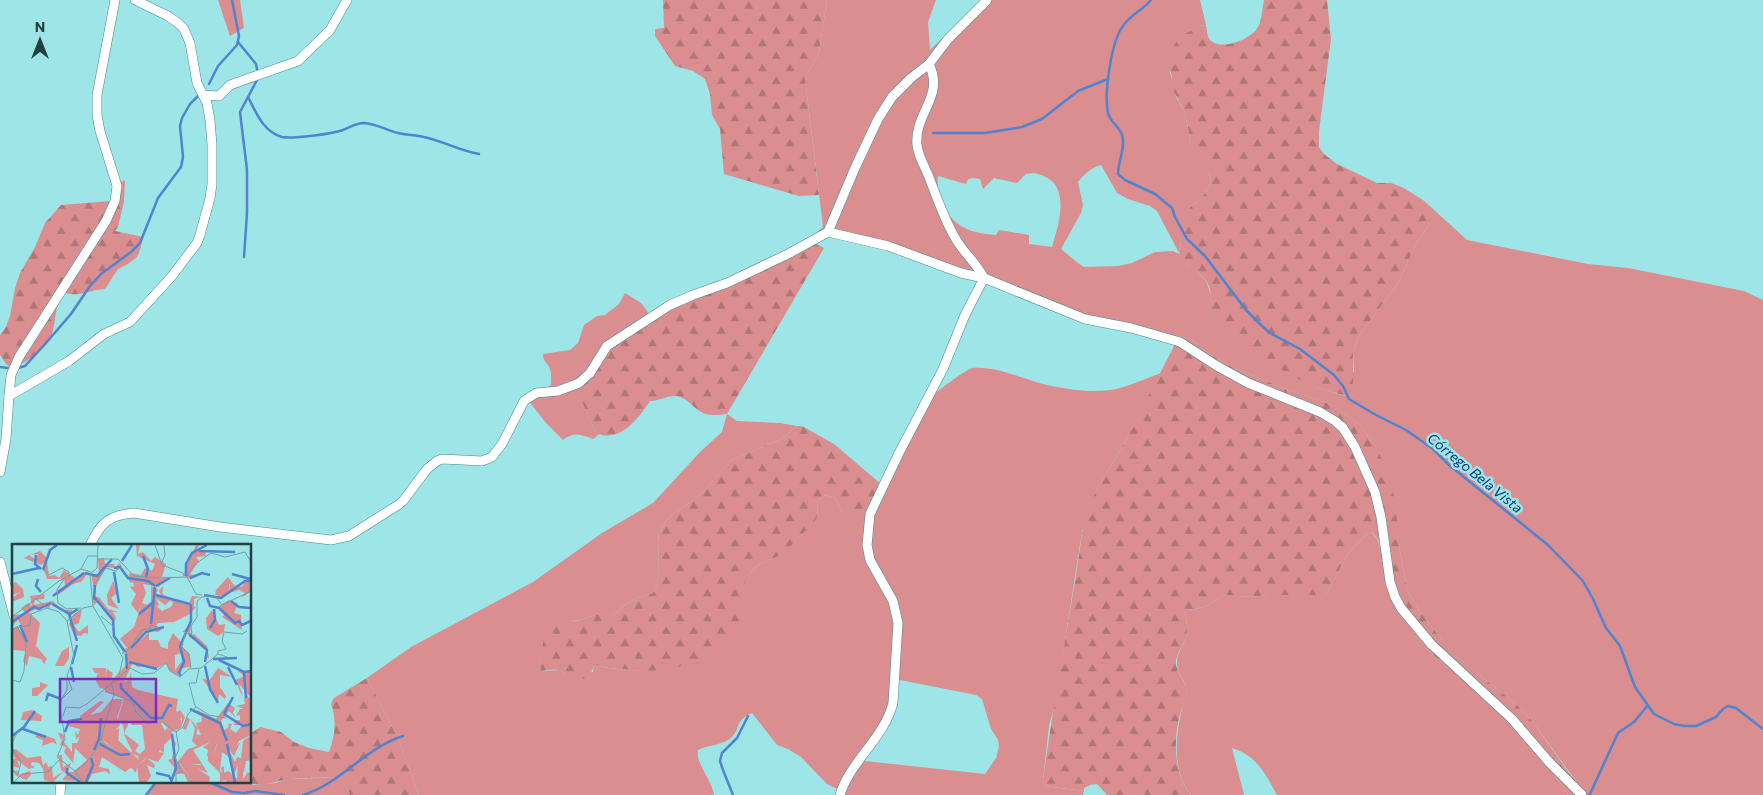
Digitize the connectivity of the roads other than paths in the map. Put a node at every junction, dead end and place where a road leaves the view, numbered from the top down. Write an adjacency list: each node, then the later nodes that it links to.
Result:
1 (115, 0): 9 (street)
2 (135, 0): 6 (street)
3 (347, 0): 6 (street)
4 (987, 0): 5 (street)
5 (929, 64): 7 (street); 8 (street)
6 (203, 95): 9 (street)
7 (828, 232): 8 (street); 11 (street)
8 (984, 278): 16 (street); 17 (street)
9 (9, 396): 10 (street)
10 (0, 472)
11 (91, 544)
12 (0, 562): 13 (street)
13 (12, 608)
14 (61, 782): 15 (street)
15 (60, 795)
16 (840, 795)
17 (1582, 795)

